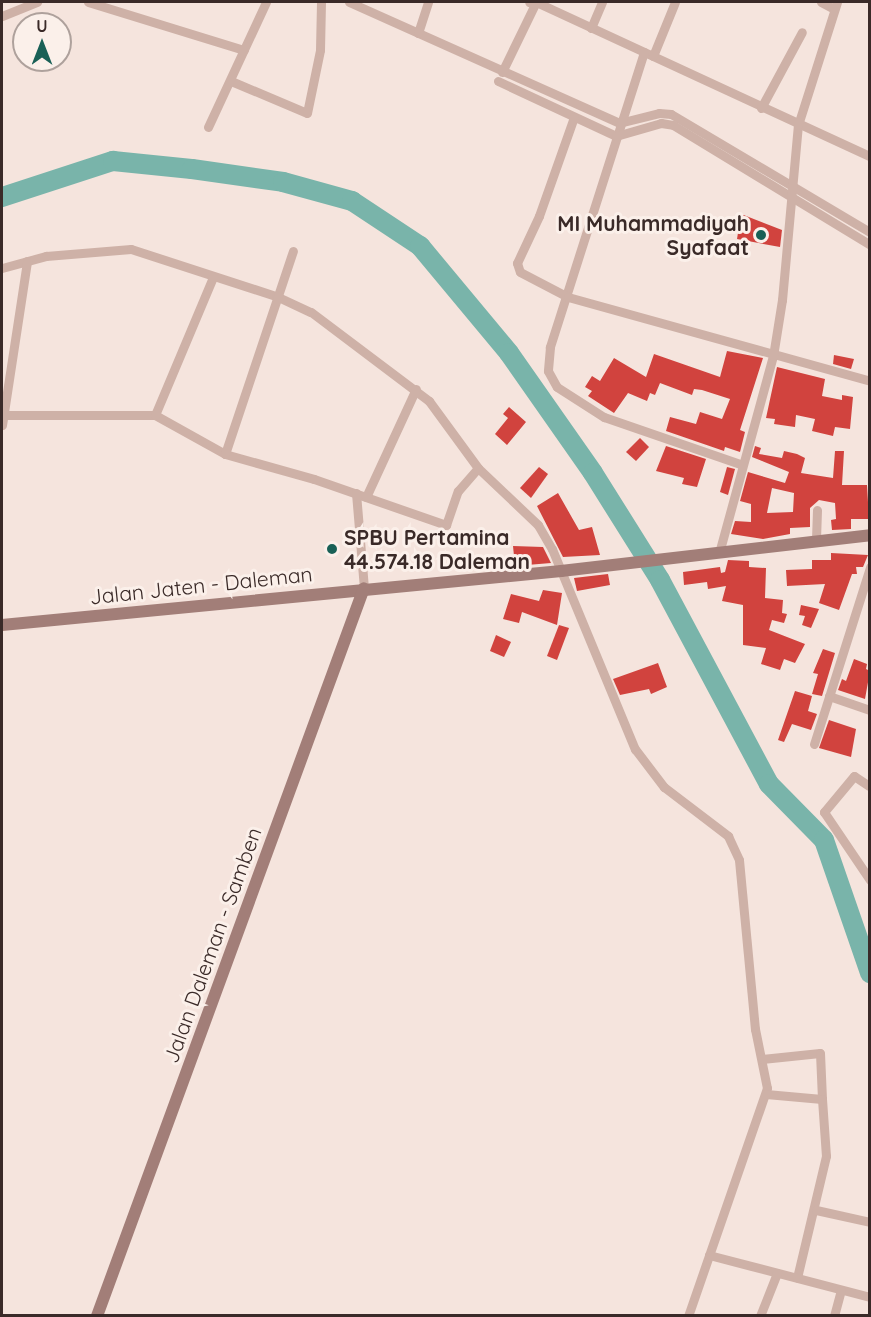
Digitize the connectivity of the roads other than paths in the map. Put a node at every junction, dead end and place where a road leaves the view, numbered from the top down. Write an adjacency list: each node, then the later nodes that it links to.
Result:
1 (37, 2): 12 (street)
2 (88, 2): 16 (street)
3 (266, 2): 16 (street)
4 (321, 2): 19 (street)
5 (350, 2): 15 (street)
6 (428, 2): 15 (street)
7 (533, 2): 13 (street); 18 (street)
8 (602, 2): 13 (street)
9 (675, 2): 17 (street)
10 (820, 2): 11 (street)
11 (835, 5): 22 (street)
12 (2, 16)
13 (591, 28): 17 (street)
14 (802, 32): 20 (street)
15 (418, 33): 18 (street)
16 (244, 50): 19 (street)
17 (648, 54): 20 (street); 24 (street)
18 (500, 77): 21 (street); 24 (street)
19 (231, 81): 23 (street)
20 (761, 108): 22 (street)
21 (574, 117): 24 (street); 33 (street)
22 (798, 125): 25 (street); 26 (street)
23 (208, 127)
24 (618, 130): 26 (street); 33 (street)
25 (870, 156)
26 (791, 192): 27 (street); 28 (street); 35 (street)
27 (870, 232)
28 (869, 244)
29 (293, 251): 34 (street)
30 (27, 261): 31 (street); 32 (street); 39 (street)
31 (2, 268)
32 (212, 280): 34 (street); 38 (street)
33 (568, 297): 35 (street); 41 (street)
34 (275, 299): 37 (street); 40 (street)
35 (773, 356): 36 (street); 41 (street)
36 (870, 381)
37 (414, 392): 42 (street); 44 (street)
38 (156, 415): 39 (street); 40 (street)
39 (2, 419)
40 (225, 454): 43 (street)
41 (740, 464): 48 (street)
42 (478, 468): 44 (street); 50 (street)
43 (356, 493): 44 (street); 51 (street)
44 (366, 497)
45 (817, 510): 47 (street)
46 (870, 534): 47 (main road, Jalan Jaten - Daleman)
47 (816, 539): 48 (main road, Jalan Jaten - Daleman)
48 (719, 553): 50 (main road, Jalan Jaten - Daleman)
49 (870, 567): 52 (street)
50 (561, 571): 51 (main road, Jalan Jaten - Daleman); 59 (street)
51 (364, 588): 53 (main road, Jalan Jaten - Daleman); 69 (main road, Jalan Daleman - Samben)
52 (867, 590): 54 (street)
53 (2, 625)
54 (829, 696): 55 (street); 56 (street)
55 (870, 710)
56 (814, 744)
57 (869, 786): 58 (street)
58 (870, 880)
59 (762, 1059): 60 (street); 61 (street)
60 (766, 1094): 61 (street); 64 (street)
61 (822, 1099): 62 (street)
62 (816, 1210): 63 (street); 66 (street)
63 (870, 1222)
64 (709, 1255): 65 (street); 70 (street)
65 (777, 1273): 66 (street); 71 (street)
66 (797, 1278): 67 (street)
67 (841, 1290): 68 (street); 72 (street)
68 (870, 1297)
69 (97, 1316)
70 (688, 1316)
71 (760, 1316)
72 (834, 1316)

